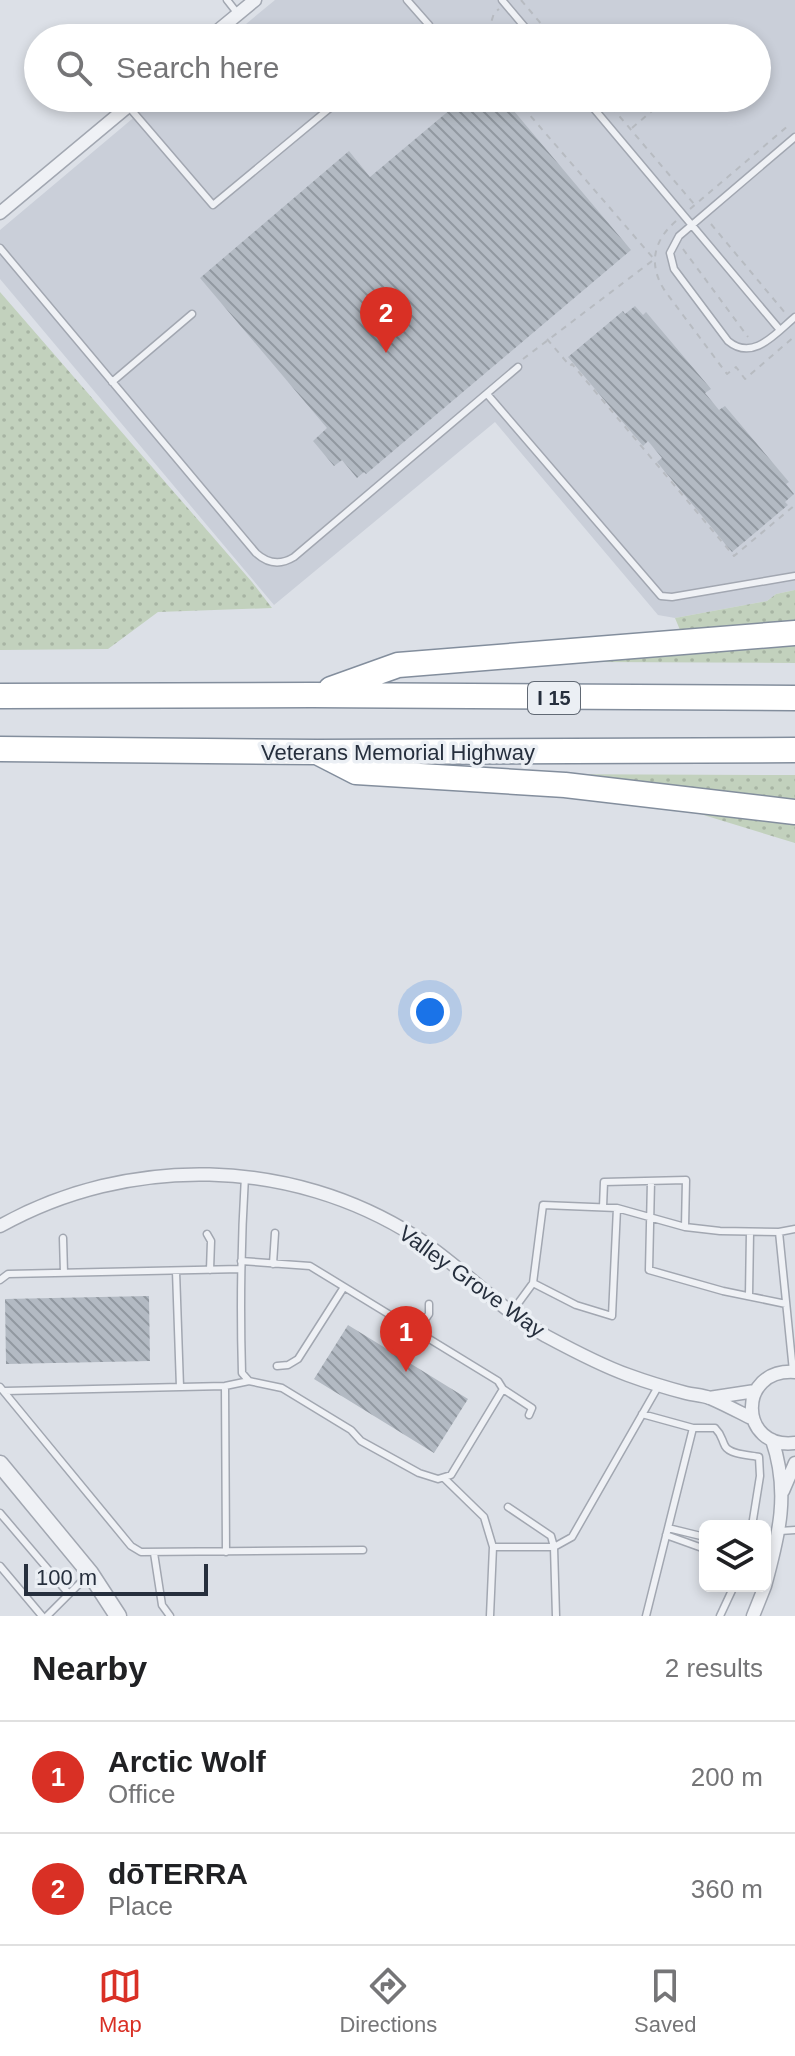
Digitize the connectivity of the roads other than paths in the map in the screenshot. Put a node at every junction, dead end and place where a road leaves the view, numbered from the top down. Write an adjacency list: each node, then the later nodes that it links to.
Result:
1 (227, 0): 5 (lane)
2 (255, 0): 5 (street)
3 (407, 0): 7 (lane)
4 (504, 2): 8 (lane)
5 (238, 14): 6 (street)
6 (226, 24)
7 (428, 24)
8 (522, 24)
9 (121, 112): 14 (street)
10 (141, 112): 11 (lane)
11 (325, 112)
12 (597, 112): 15 (lane)
13 (795, 137): 15 (lane)
14 (0, 213)
15 (692, 225): 19 (lane); 19 (lane)
16 (0, 248): 21 (lane)
17 (192, 314): 21 (lane)
18 (795, 317): 19 (lane)
19 (780, 330)
20 (518, 367): 22 (lane)
21 (112, 382): 22 (lane)
22 (487, 394): 23 (lane)
23 (795, 576)
24 (795, 633): 25 (highway)
25 (312, 695): 26 (highway, I 15); 27 (highway, I 15)
26 (0, 696)
27 (795, 698)
28 (0, 749): 30 (highway, Veterans Memorial Highway)
29 (795, 750): 30 (highway, Veterans Memorial Highway)
30 (317, 752): 31 (highway)
31 (795, 812)
32 (245, 1176): 37 (street, Valley Grove Way); 46 (lane); 56 (street, Valley Grove Way)
33 (651, 1181): 34 (lane); 36 (lane); 38 (lane)
34 (603, 1207): 35 (lane); 51 (lane)
35 (617, 1208): 36 (lane); 51 (lane)
36 (649, 1216): 38 (lane); 53 (lane)
37 (0, 1226)
38 (685, 1227): 40 (lane)
39 (795, 1229): 41 (lane)
40 (750, 1232): 41 (lane); 53 (lane)
41 (779, 1232): 55 (lane)
42 (275, 1233): 45 (lane)
43 (207, 1234): 47 (lane)
44 (63, 1238): 49 (lane)
45 (273, 1264): 46 (lane); 52 (lane)
46 (241, 1265): 47 (lane); 60 (lane)
47 (210, 1270): 48 (lane)
48 (176, 1271): 49 (lane); 63 (lane)
49 (64, 1273): 50 (lane)
50 (0, 1280)
51 (533, 1283): 56 (lane)
52 (344, 1287): 57 (lane); 58 (lane)
53 (749, 1296): 55 (lane)
54 (429, 1304): 57 (lane)
55 (786, 1304): 59 (lane)
56 (511, 1313): 61 (street, Valley Grove Way)
57 (417, 1331): 65 (lane)
58 (277, 1366)
59 (794, 1371): 66 (street)
60 (249, 1381): 62 (lane); 76 (lane)
61 (659, 1385): 67 (street, Valley Grove Way); 68 (lane)
62 (225, 1386): 63 (lane); 89 (lane)
63 (180, 1387): 64 (lane)
64 (2, 1389): 90 (lane)
65 (503, 1389): 69 (lane); 76 (lane)
66 (750, 1392): 67 (street, Valley Grove Way); 70 (street)
67 (709, 1398): 70 (street, Valley Grove Way)
68 (642, 1414): 71 (lane); 87 (lane)
69 (529, 1415)
70 (753, 1419): 72 (street)
71 (693, 1428): 80 (lane); 83 (lane)
72 (772, 1440): 73 (street); 77 (street)
73 (795, 1443)
74 (795, 1463): 77 (street)
75 (0, 1464): 93 (street)
76 (445, 1479): 86 (lane)
77 (782, 1494): 82 (street)
78 (508, 1507): 87 (lane)
79 (0, 1513): 96 (lane)
80 (753, 1520)
81 (795, 1530): 82 (lane)
82 (780, 1531): 91 (street)
83 (667, 1532): 84 (lane); 85 (lane); 102 (lane)
84 (699, 1536)
85 (699, 1546)
86 (493, 1547): 87 (lane); 100 (lane)
87 (554, 1547): 101 (lane)
88 (363, 1550): 89 (lane)
89 (226, 1552): 90 (lane)
90 (154, 1553): 99 (lane)
91 (771, 1564)
92 (0, 1566): 97 (lane)
93 (90, 1573): 96 (lane); 98 (street)
94 (731, 1592): 103 (lane)
95 (763, 1592): 104 (street)
96 (69, 1594): 97 (lane)
97 (44, 1616)
98 (118, 1616)
99 (170, 1616)
100 (490, 1616)
101 (556, 1616)
102 (646, 1616)
103 (720, 1616)
104 (753, 1616)

